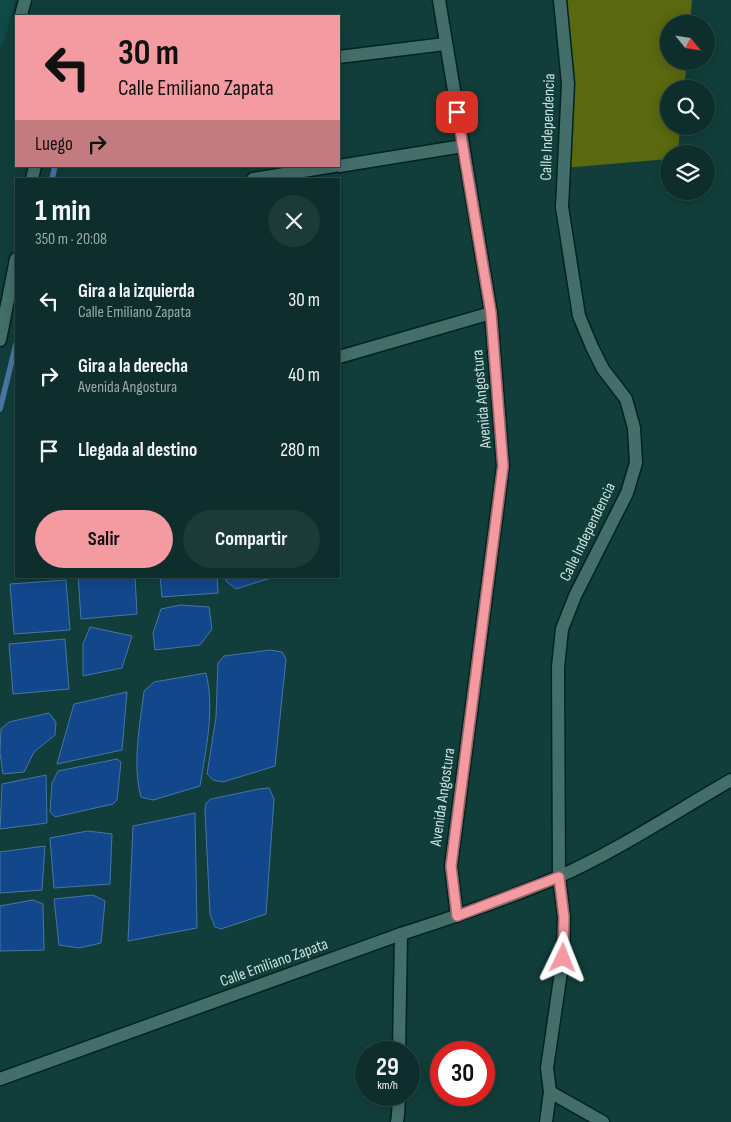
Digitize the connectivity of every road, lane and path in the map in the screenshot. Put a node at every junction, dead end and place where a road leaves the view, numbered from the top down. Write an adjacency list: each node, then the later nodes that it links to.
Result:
1 (25, 0): 4 (street)
2 (438, 0): 5 (street, Avenida Angostura)
3 (560, 0): 16 (street, Calle Independencia)
4 (21, 15)
5 (445, 44): 6 (street); 7 (street, Avenida Angostura)
6 (340, 58)
7 (463, 146): 8 (street); 12 (street, Avenida Angostura)
8 (340, 166)
9 (328, 167): 10 (street)
10 (259, 178)
11 (15, 264): 13 (street)
12 (491, 313): 14 (street); 17 (street, Avenida Angostura)
13 (0, 340)
14 (340, 357)
15 (731, 780): 16 (street, Calle Emiliano Zapata)
16 (559, 877): 17 (street, Calle Emiliano Zapata); 21 (street, Calle Independencia)
17 (457, 916): 18 (street, Calle Emiliano Zapata)
18 (400, 934): 19 (street); 20 (street, Calle Emiliano Zapata)
19 (399, 1041)
20 (0, 1079)
21 (550, 1092): 24 (street, Calle Independencia); 25 (street)
22 (398, 1106): 23 (street)
23 (397, 1122)
24 (546, 1122)
25 (602, 1122)

